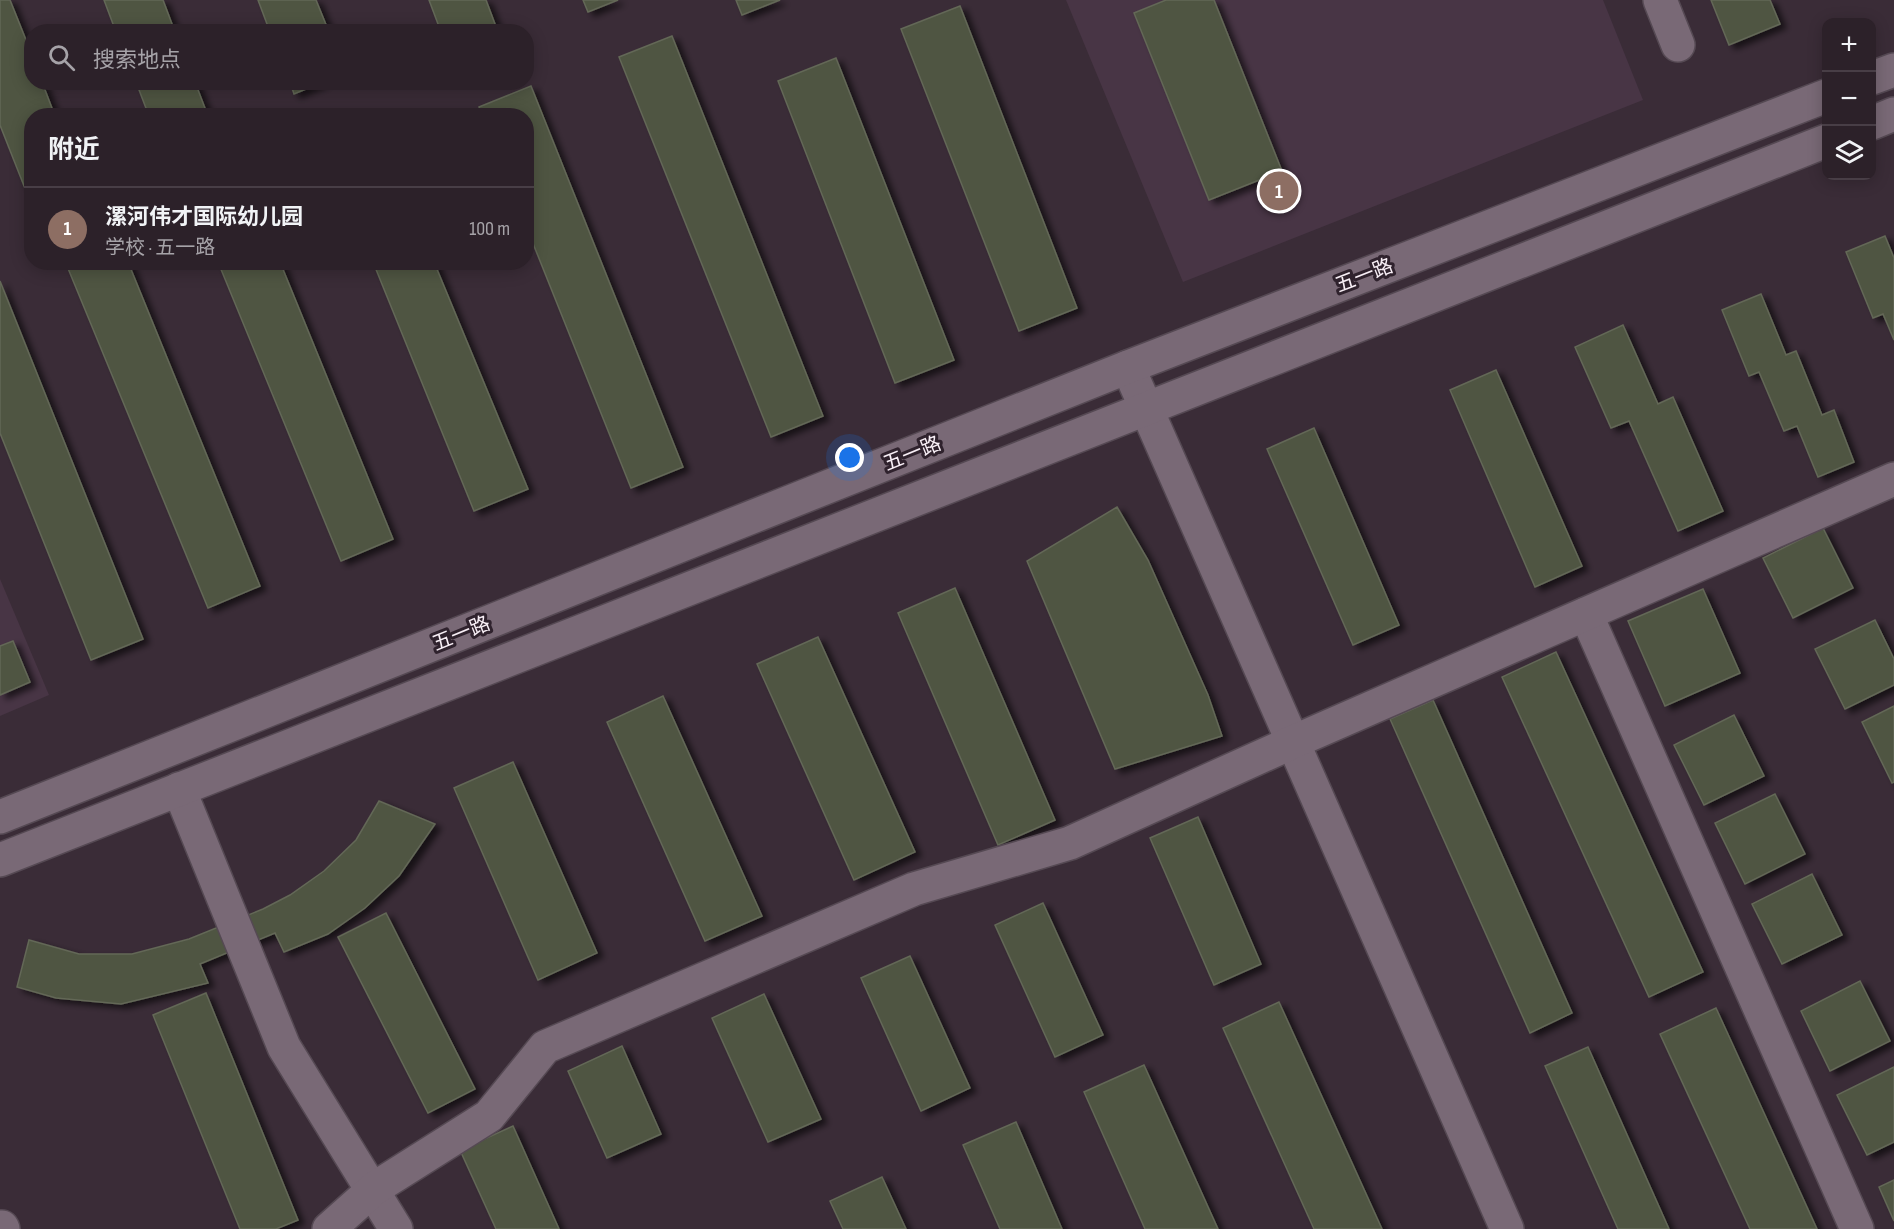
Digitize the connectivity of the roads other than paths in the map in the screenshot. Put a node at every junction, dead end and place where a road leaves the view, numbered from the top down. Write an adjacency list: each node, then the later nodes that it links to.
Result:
1 (1660, 0): 2 (street)
2 (1678, 45)
3 (1894, 70): 4 (street)
4 (1876, 77)
5 (1822, 98): 9 (street, 五一路)
6 (1894, 114): 7 (street)
7 (1876, 121)
8 (1822, 143): 10 (street)
9 (1128, 367): 10 (street); 15 (street, 五一路)
10 (1146, 408): 13 (street); 14 (street)
11 (1894, 479): 12 (street)
12 (1586, 614): 13 (street); 21 (street)
13 (1293, 742): 17 (street); 20 (street)
14 (179, 789): 16 (street); 17 (street)
15 (0, 817)
16 (0, 860)
17 (372, 1191): 18 (street); 19 (street)
18 (329, 1229)
19 (396, 1229)
20 (1507, 1229)
21 (1857, 1229)

